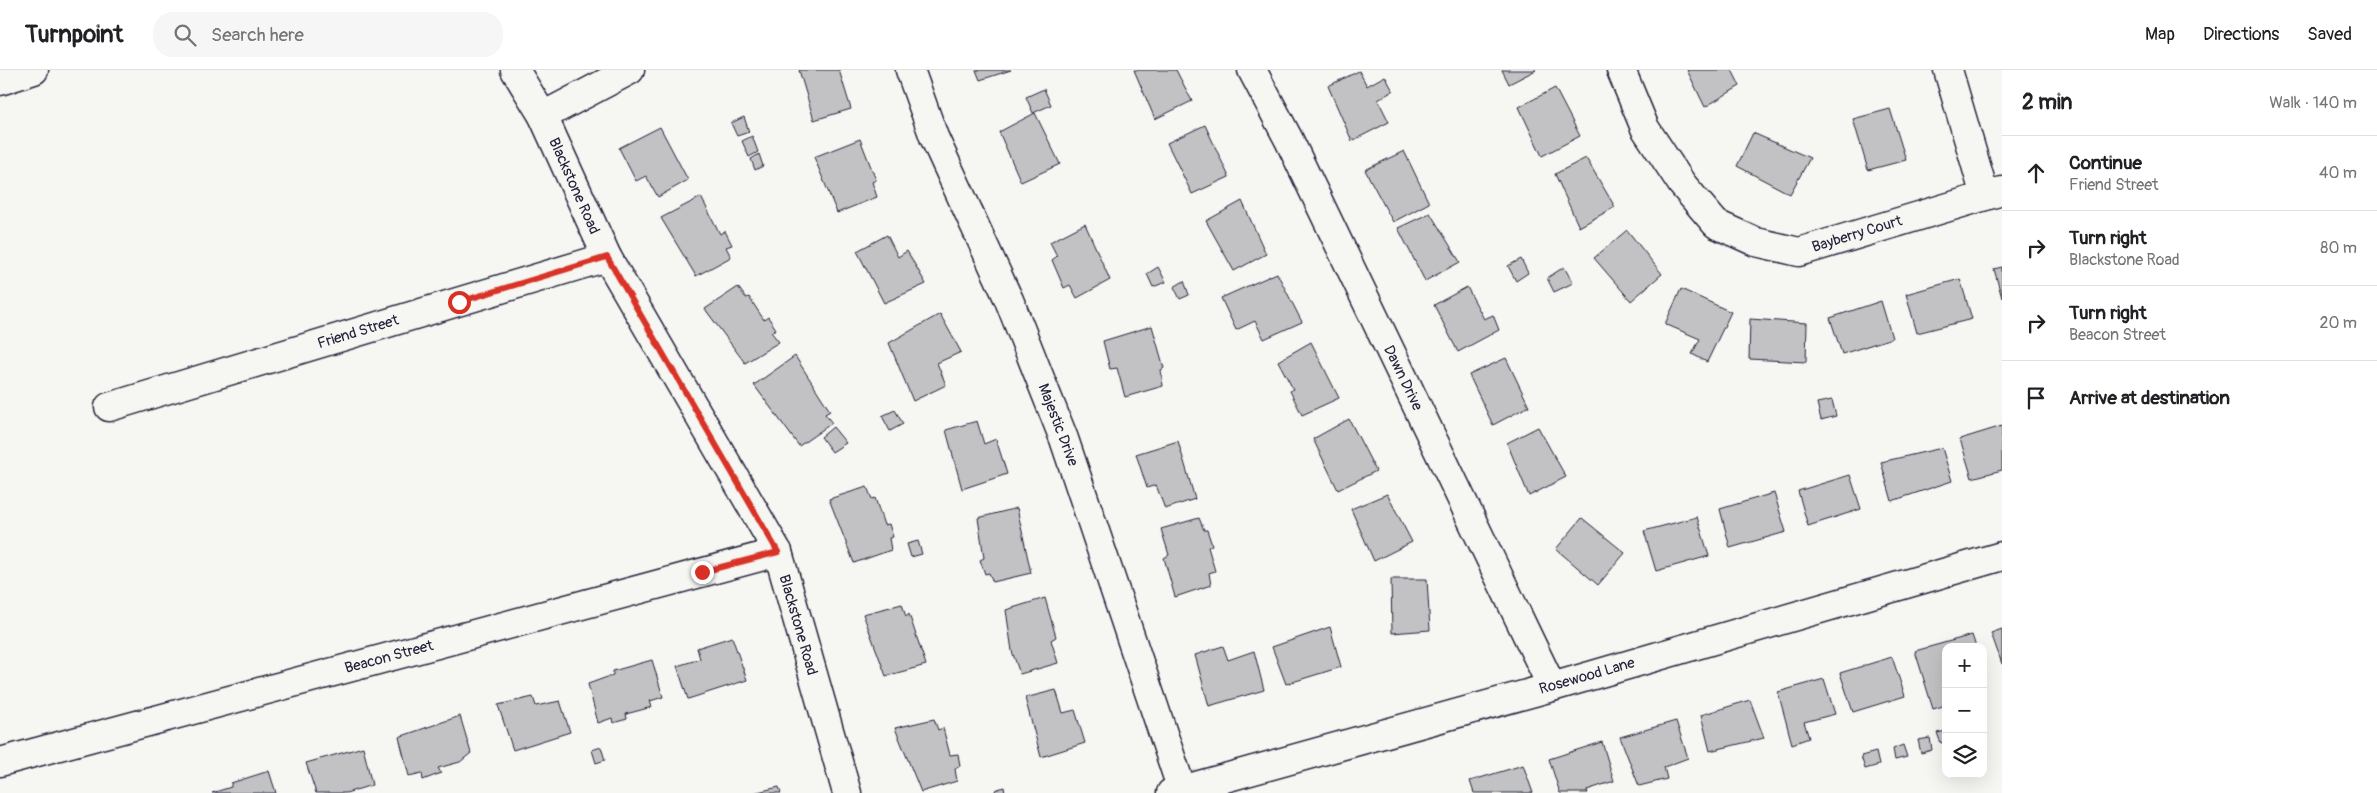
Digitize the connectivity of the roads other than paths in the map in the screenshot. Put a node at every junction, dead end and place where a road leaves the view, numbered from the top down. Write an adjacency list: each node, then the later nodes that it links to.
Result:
1 (34, 70): 8 (street)
2 (515, 70): 9 (street, Blackstone Road)
3 (630, 70): 9 (street)
4 (910, 70): 17 (street, Majestic Drive)
5 (1252, 70): 15 (street, Dawn Drive)
6 (1621, 70): 10 (street, Bayberry Court)
7 (1948, 70): 10 (street)
8 (0, 81)
9 (543, 116): 11 (street, Blackstone Road)
10 (1994, 194)
11 (607, 257): 12 (street, Friend Street); 13 (street, Blackstone Road)
12 (108, 407)
13 (778, 552): 16 (street, Beacon Street); 18 (street, Blackstone Road)
14 (2002, 556): 15 (street, Rosewood Lane)
15 (1552, 686): 17 (street, Rosewood Lane)
16 (0, 762)
17 (1176, 791)
18 (846, 793)

